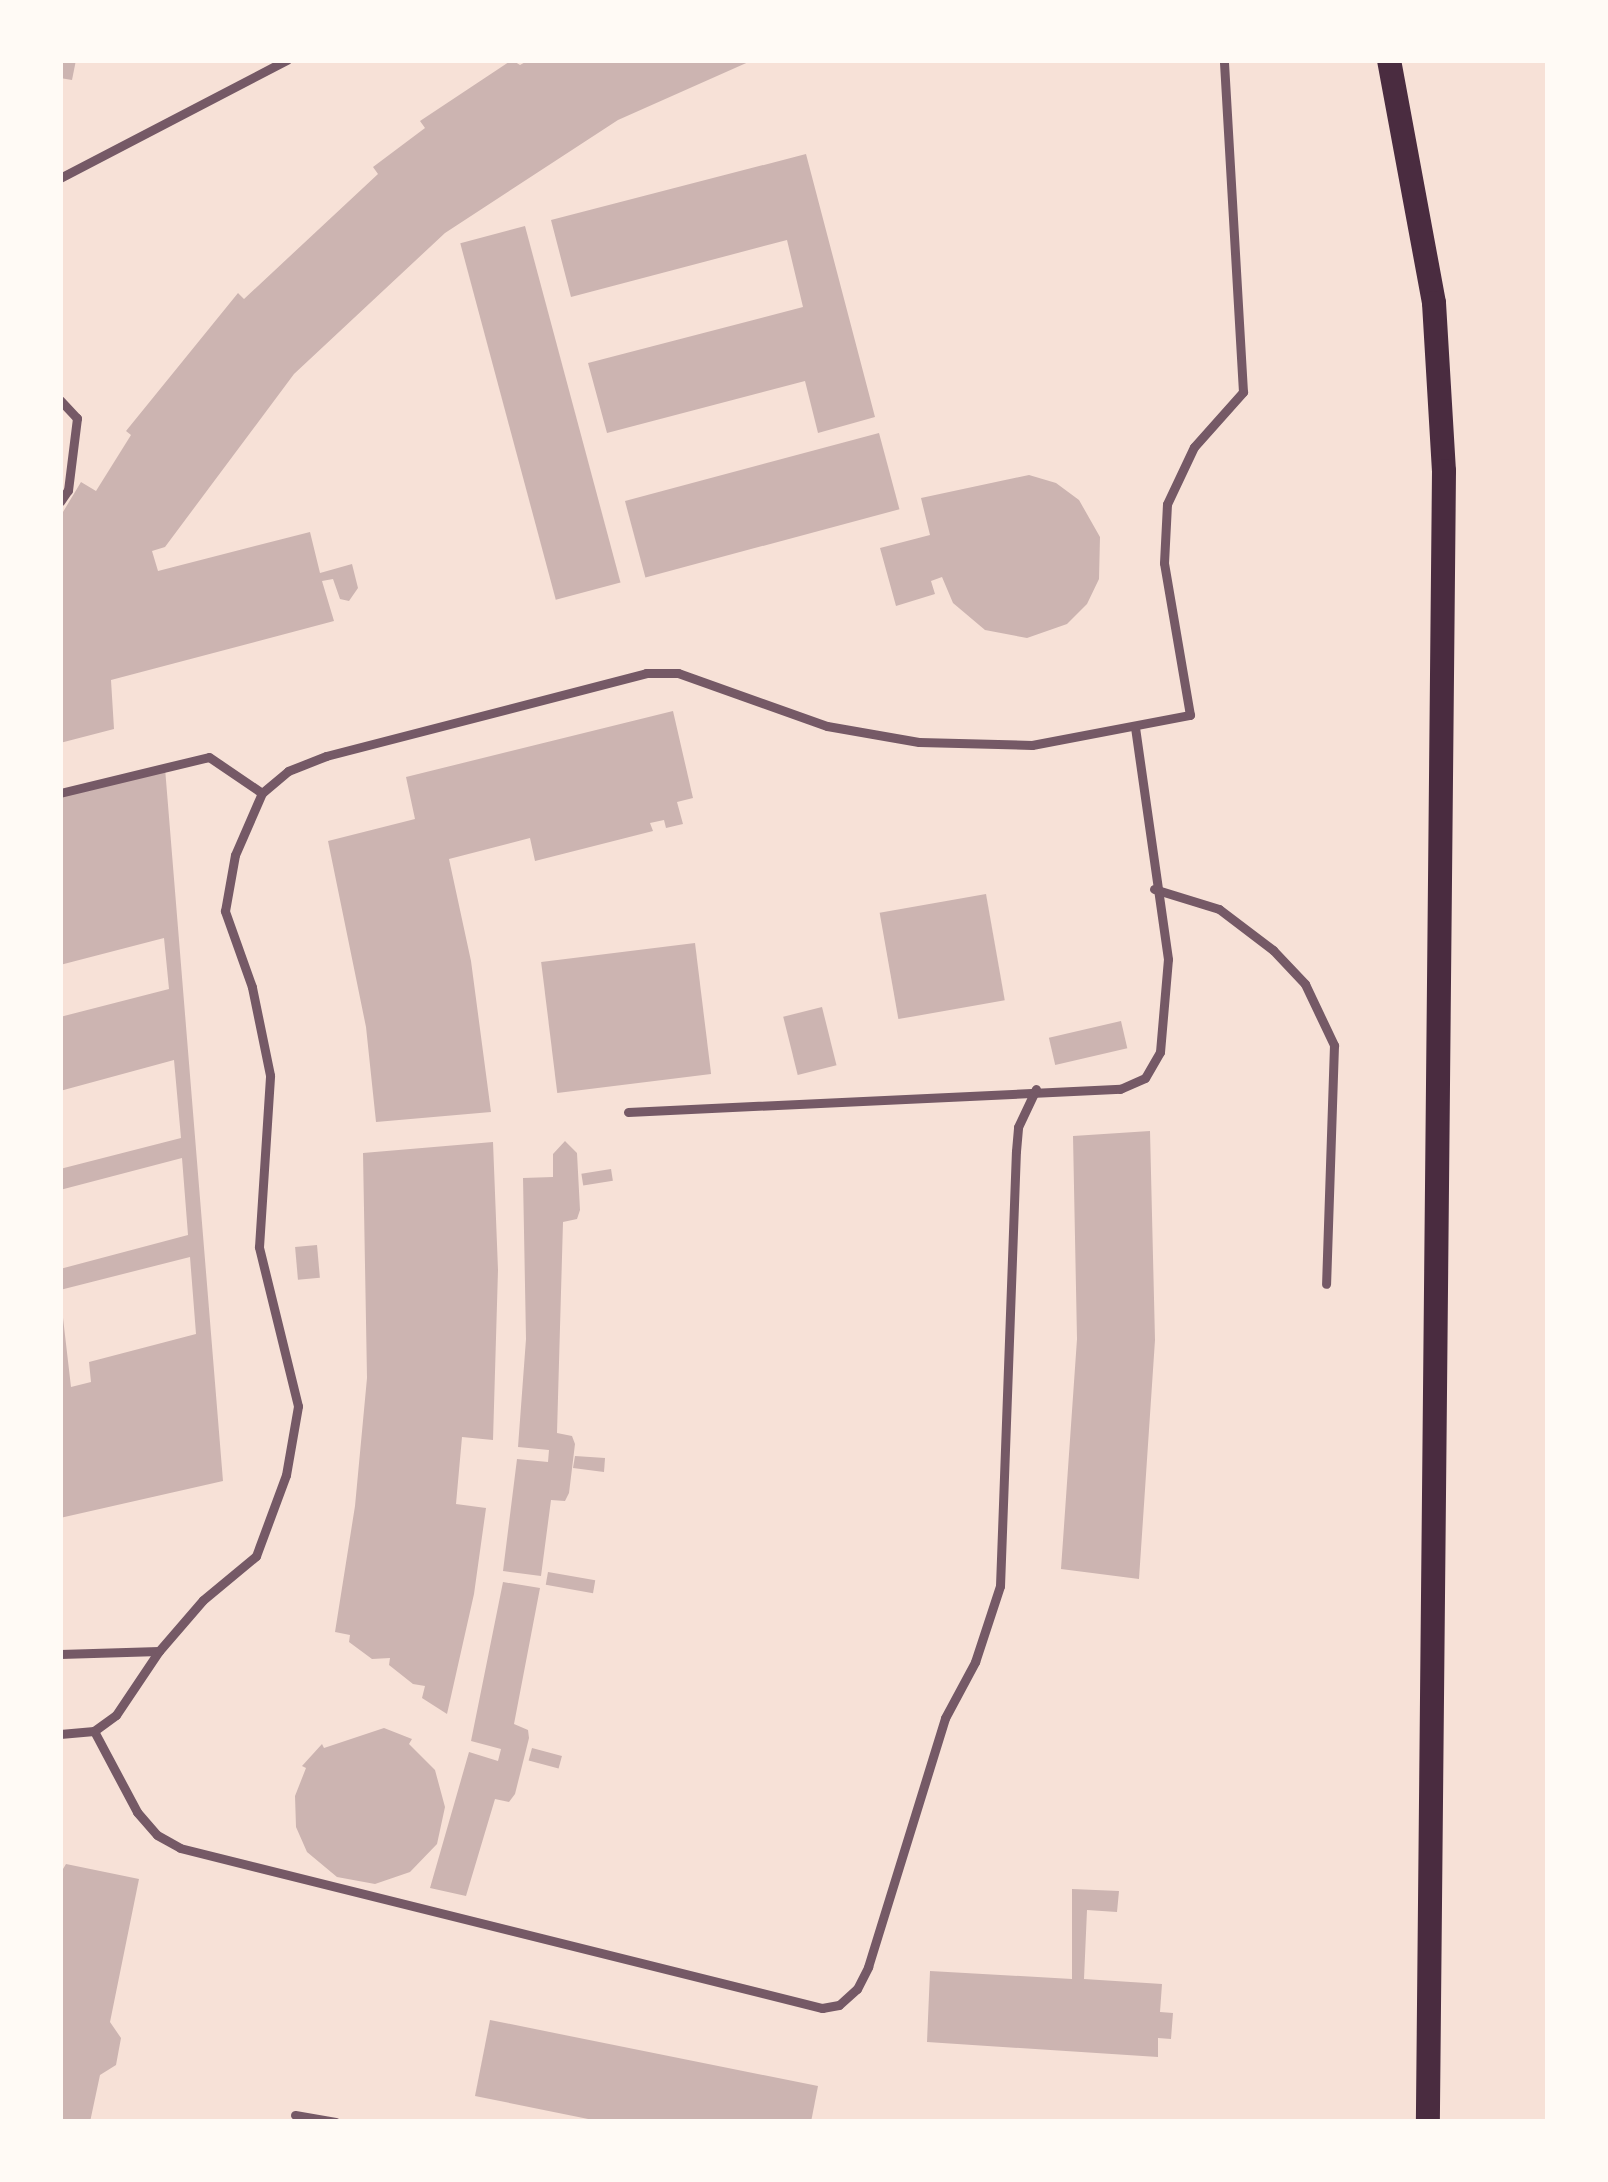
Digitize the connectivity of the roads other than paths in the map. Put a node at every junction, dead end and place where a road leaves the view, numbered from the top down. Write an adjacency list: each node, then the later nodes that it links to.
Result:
1 (287, 60): 4 (lane)
2 (1224, 60): 7 (lane)
3 (1389, 60): 20 (main road)
4 (60, 178)
5 (60, 400): 6 (lane)
6 (60, 502)
7 (1135, 727): 9 (lane); 10 (lane)
8 (60, 793): 9 (lane)
9 (262, 793): 14 (lane)
10 (1154, 889): 11 (lane); 13 (lane)
11 (1036, 1089): 12 (lane); 16 (lane)
12 (628, 1112)
13 (1326, 1284)
14 (158, 1651): 15 (lane); 16 (lane)
15 (60, 1654)
16 (94, 1731): 17 (lane)
17 (60, 1734)
18 (295, 2115): 19 (lane)
19 (335, 2122)
20 (1428, 2122)

